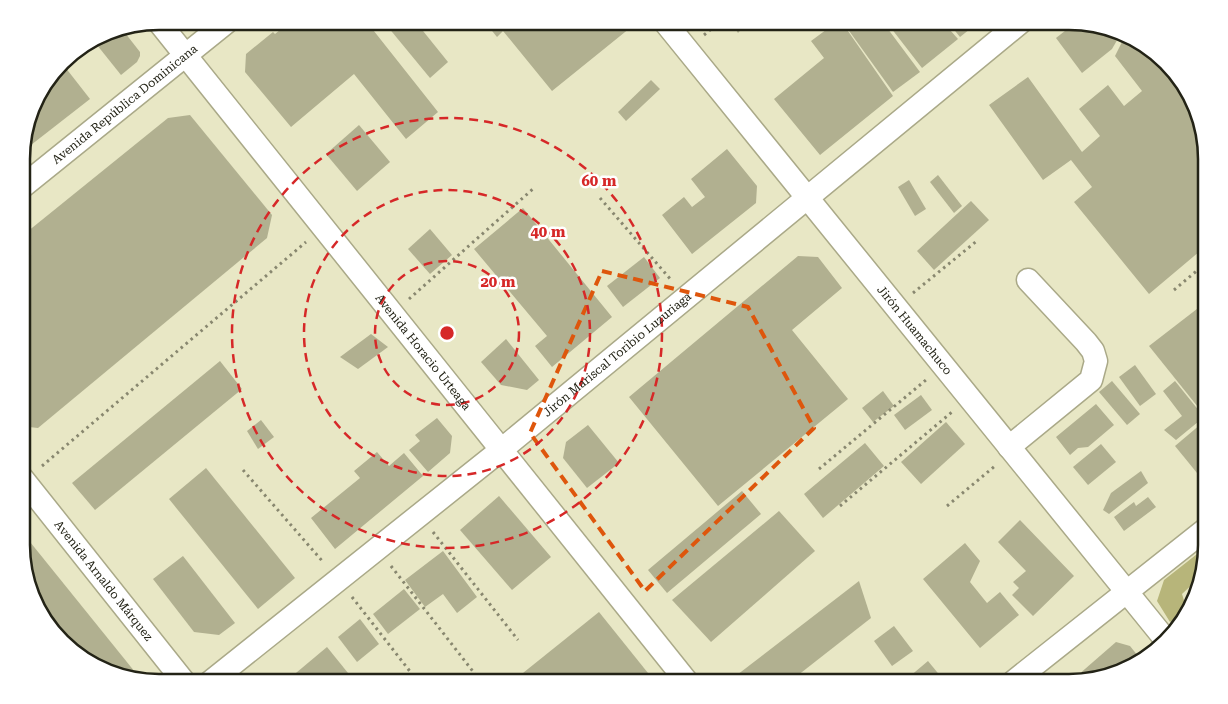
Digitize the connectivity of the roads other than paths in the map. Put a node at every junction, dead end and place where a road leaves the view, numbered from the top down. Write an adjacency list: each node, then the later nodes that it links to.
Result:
1 (165, 30): 5 (street, Avenida Horacio Urteaga)
2 (217, 30): 5 (street, Avenida República Dominicana)
3 (671, 30): 7 (street, Jirón Huamachuco)
4 (1011, 30): 7 (street, Jirón Mariscal Toribio Luzuriaga)
5 (186, 55): 6 (street, Avenida República Dominicana); 10 (street, Avenida Horacio Urteaga)
6 (30, 181)
7 (807, 200): 9 (street, Jirón Huamachuco); 10 (street, Jirón Mariscal Toribio Luzuriaga)
8 (1028, 280): 9 (street)
9 (1011, 449): 13 (street, Jirón Huamachuco)
10 (501, 450): 16 (street, Jirón Mariscal Toribio Luzuriaga); 17 (street, Avenida Horacio Urteaga)
11 (30, 488): 15 (street, Avenida Arnaldo Márquez)
12 (1198, 535): 13 (street)
13 (1127, 592): 14 (street, Jirón Huamachuco); 18 (street)
14 (1161, 635)
15 (178, 674)
16 (220, 674)
17 (681, 674)
18 (1023, 674)

